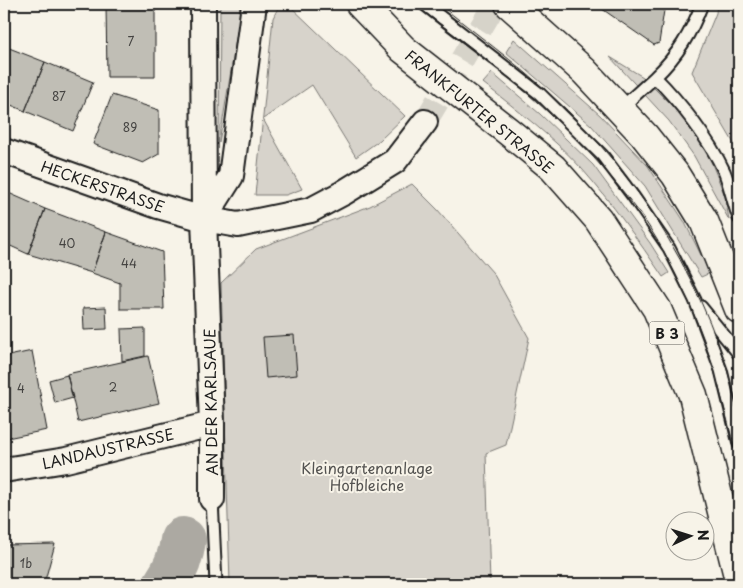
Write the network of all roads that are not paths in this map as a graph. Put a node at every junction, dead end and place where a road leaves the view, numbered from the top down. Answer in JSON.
{"nodes":[{"id":1,"x":203,"y":4,"type":"edge"},
{"id":2,"x":254,"y":4,"type":"edge"},
{"id":3,"x":360,"y":4,"type":"edge"},
{"id":4,"x":424,"y":4,"type":"edge"},
{"id":5,"x":509,"y":4,"type":"edge"},
{"id":6,"x":702,"y":4,"type":"edge"},
{"id":7,"x":655,"y":77,"type":"junction"},
{"id":8,"x":620,"y":109,"type":"junction"},
{"id":9,"x":425,"y":122,"type":"tunnel mouth"},
{"id":10,"x":4,"y":151,"type":"edge"},
{"id":11,"x":739,"y":218,"type":"edge"},
{"id":12,"x":204,"y":219,"type":"junction"},
{"id":13,"x":695,"y":300,"type":"junction"},
{"id":14,"x":739,"y":309,"type":"edge"},
{"id":15,"x":739,"y":354,"type":"edge"},
{"id":16,"x":212,"y":424,"type":"junction"},
{"id":17,"x":739,"y":444,"type":"edge"},
{"id":18,"x":4,"y":470,"type":"edge"},
{"id":19,"x":212,"y":499,"type":"joint"},
{"id":20,"x":739,"y":580,"type":"edge"},
{"id":21,"x":216,"y":584,"type":"edge"}],
"edges":[{"from":1,"to":12,"type":"street","name":"AN DER KARLSAUE"},
{"from":2,"to":12,"type":"street"},
{"from":3,"to":20,"type":"main road","name":"FRANKFURTER STRASSE","number":"B 3"},
{"from":4,"to":13,"type":"lane"},
{"from":5,"to":8,"type":"main road"},
{"from":6,"to":7,"type":"lane"},
{"from":7,"to":8,"type":"lane"},
{"from":7,"to":11,"type":"lane"},
{"from":8,"to":14,"type":"main road"},
{"from":9,"to":12,"type":"street","name":"HECKERSTRASSE"},
{"from":10,"to":12,"type":"street","name":"HECKERSTRASSE"},
{"from":12,"to":16,"type":"street","name":"AN DER KARLSAUE"},
{"from":13,"to":15,"type":"lane"},
{"from":13,"to":17,"type":"lane"},
{"from":16,"to":18,"type":"street","name":"LANDAUSTRASSE"},
{"from":16,"to":19,"type":"street","name":"AN DER KARLSAUE"},
{"from":19,"to":21,"type":"lane","name":"AN DER KARLSAUE"}]}
